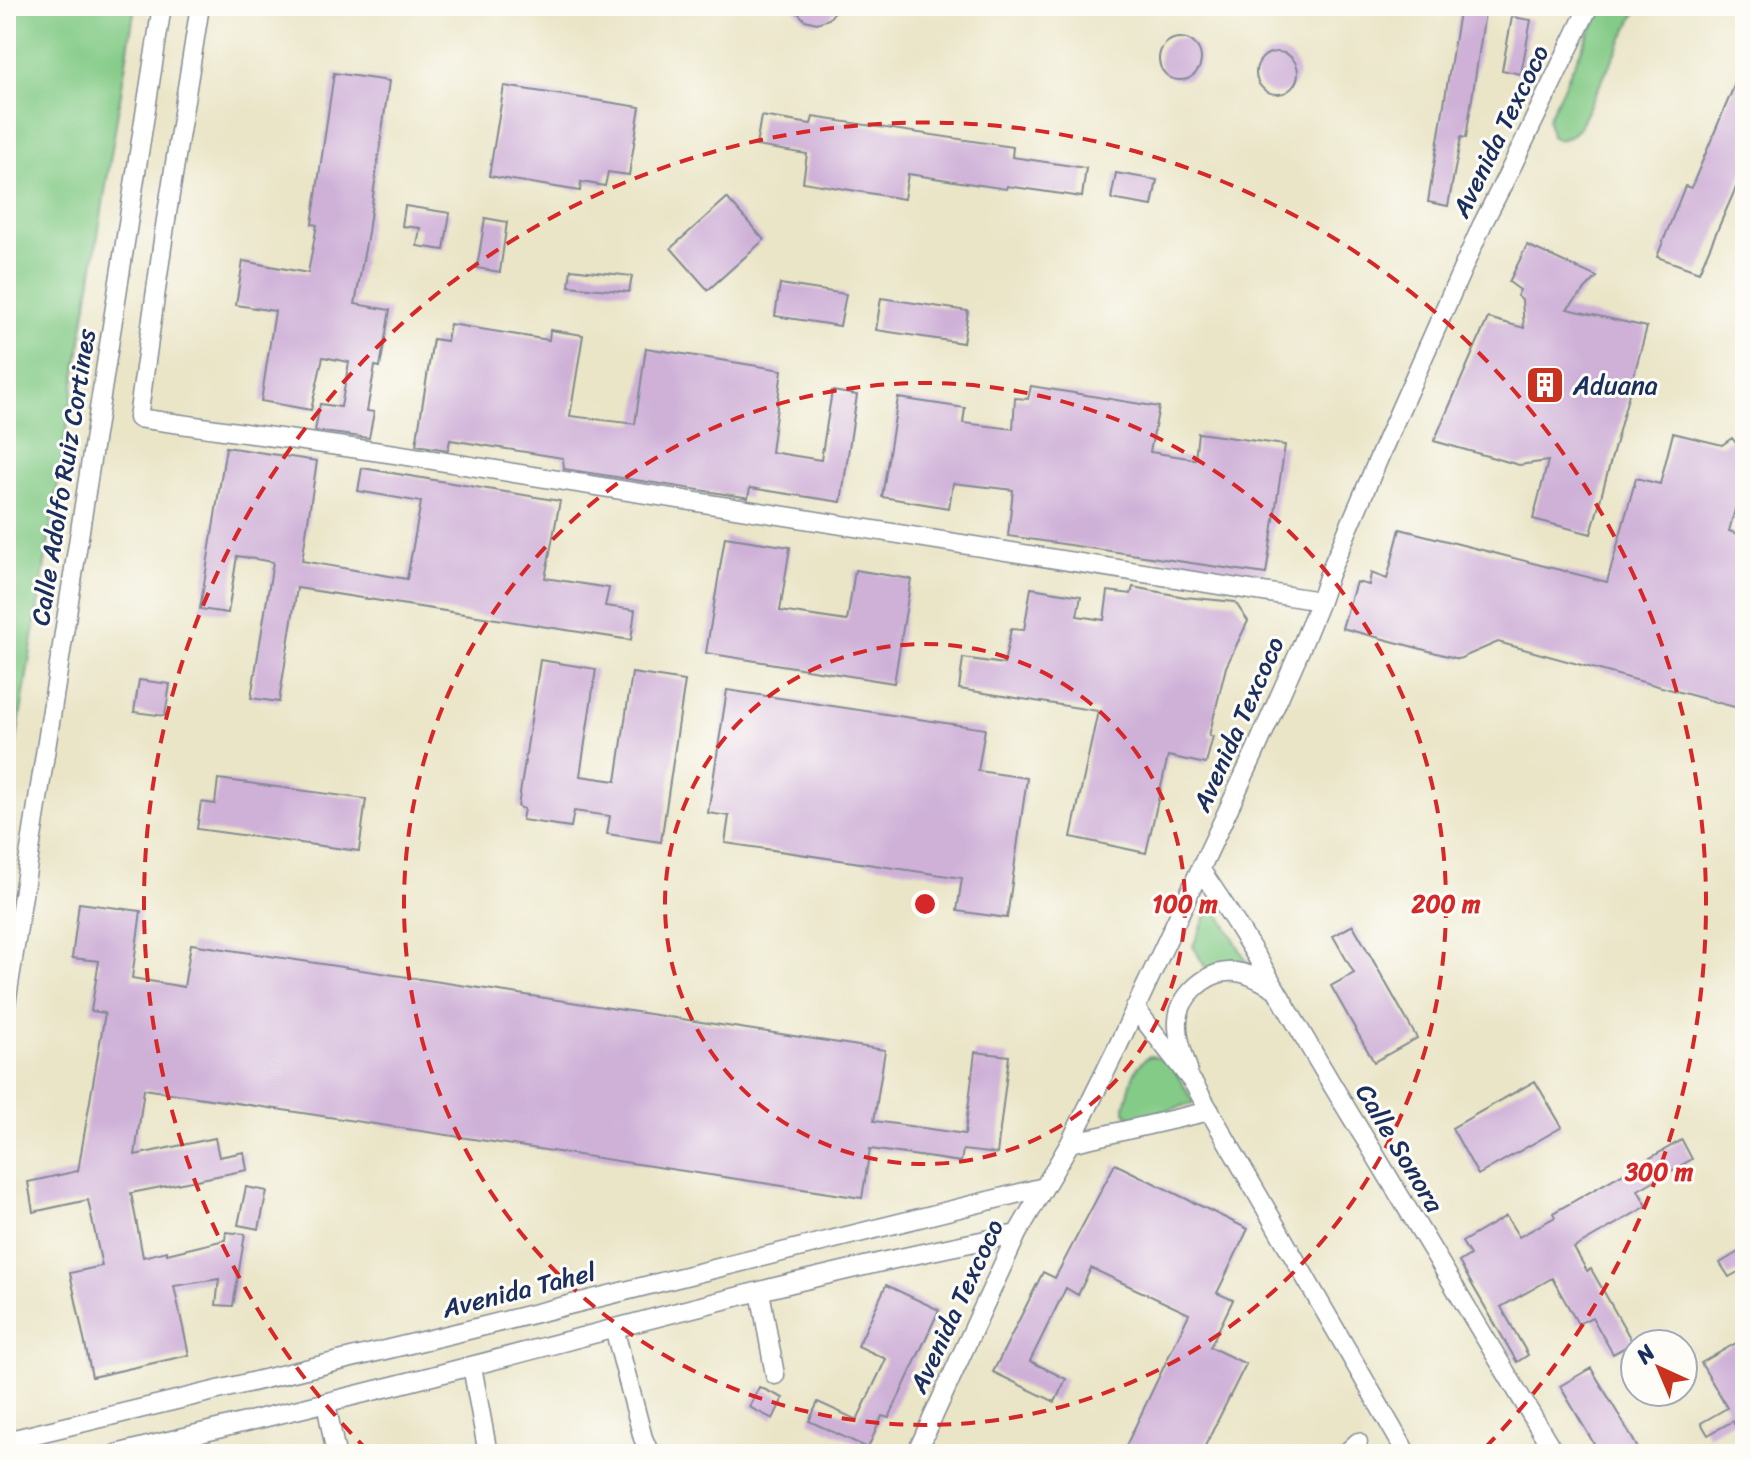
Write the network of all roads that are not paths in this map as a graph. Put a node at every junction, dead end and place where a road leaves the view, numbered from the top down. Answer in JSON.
{"nodes":[{"id":1,"x":162,"y":6,"type":"edge"},
{"id":2,"x":200,"y":6,"type":"edge"},
{"id":3,"x":1589,"y":6,"type":"edge"},
{"id":4,"x":1320,"y":601,"type":"junction"},
{"id":5,"x":1200,"y":869,"type":"junction"},
{"id":6,"x":1276,"y":989,"type":"junction"},
{"id":7,"x":6,"y":1004,"type":"edge"},
{"id":8,"x":1135,"y":1008,"type":"junction"},
{"id":9,"x":1194,"y":1084,"type":"junction"},
{"id":10,"x":1210,"y":1111,"type":"junction"},
{"id":11,"x":1070,"y":1143,"type":"junction"},
{"id":12,"x":1044,"y":1187,"type":"junction"},
{"id":13,"x":1017,"y":1234,"type":"junction"},
{"id":14,"x":760,"y":1291,"type":"junction"},
{"id":15,"x":614,"y":1328,"type":"junction"},
{"id":16,"x":472,"y":1366,"type":"junction"},
{"id":17,"x":775,"y":1375,"type":"dead end"},
{"id":18,"x":326,"y":1403,"type":"junction"},
{"id":19,"x":6,"y":1441,"type":"edge"},
{"id":20,"x":181,"y":1446,"type":"edge"},
{"id":21,"x":116,"y":1454,"type":"edge"},
{"id":22,"x":336,"y":1454,"type":"edge"},
{"id":23,"x":488,"y":1454,"type":"edge"},
{"id":24,"x":650,"y":1454,"type":"edge"},
{"id":25,"x":916,"y":1454,"type":"edge"},
{"id":26,"x":1407,"y":1454,"type":"edge"},
{"id":27,"x":1555,"y":1454,"type":"edge"}],
"edges":[{"from":1,"to":7,"type":"street","name":"Calle Adolfo Ruiz Cortines"},
{"from":2,"to":4,"type":"street"},
{"from":3,"to":4,"type":"street","name":"Avenida Texcoco"},
{"from":4,"to":5,"type":"street","name":"Avenida Texcoco"},
{"from":5,"to":6,"type":"street","name":"Calle Sonora"},
{"from":5,"to":8,"type":"street","name":"Avenida Texcoco"},
{"from":6,"to":9,"type":"street"},
{"from":6,"to":27,"type":"street","name":"Calle Sonora"},
{"from":8,"to":9,"type":"street"},
{"from":8,"to":11,"type":"street","name":"Avenida Texcoco"},
{"from":9,"to":10,"type":"street"},
{"from":10,"to":11,"type":"street"},
{"from":10,"to":26,"type":"street"},
{"from":11,"to":12,"type":"street","name":"Avenida Texcoco"},
{"from":12,"to":13,"type":"street","name":"Avenida Texcoco"},
{"from":12,"to":19,"type":"street","name":"Avenida Tahel"},
{"from":13,"to":14,"type":"street"},
{"from":13,"to":25,"type":"street","name":"Avenida Texcoco"},
{"from":14,"to":15,"type":"street"},
{"from":14,"to":17,"type":"street"},
{"from":15,"to":16,"type":"street"},
{"from":15,"to":24,"type":"street"},
{"from":16,"to":18,"type":"street"},
{"from":16,"to":23,"type":"street"},
{"from":18,"to":20,"type":"street"},
{"from":18,"to":22,"type":"street"},
{"from":20,"to":21,"type":"street"}]}
